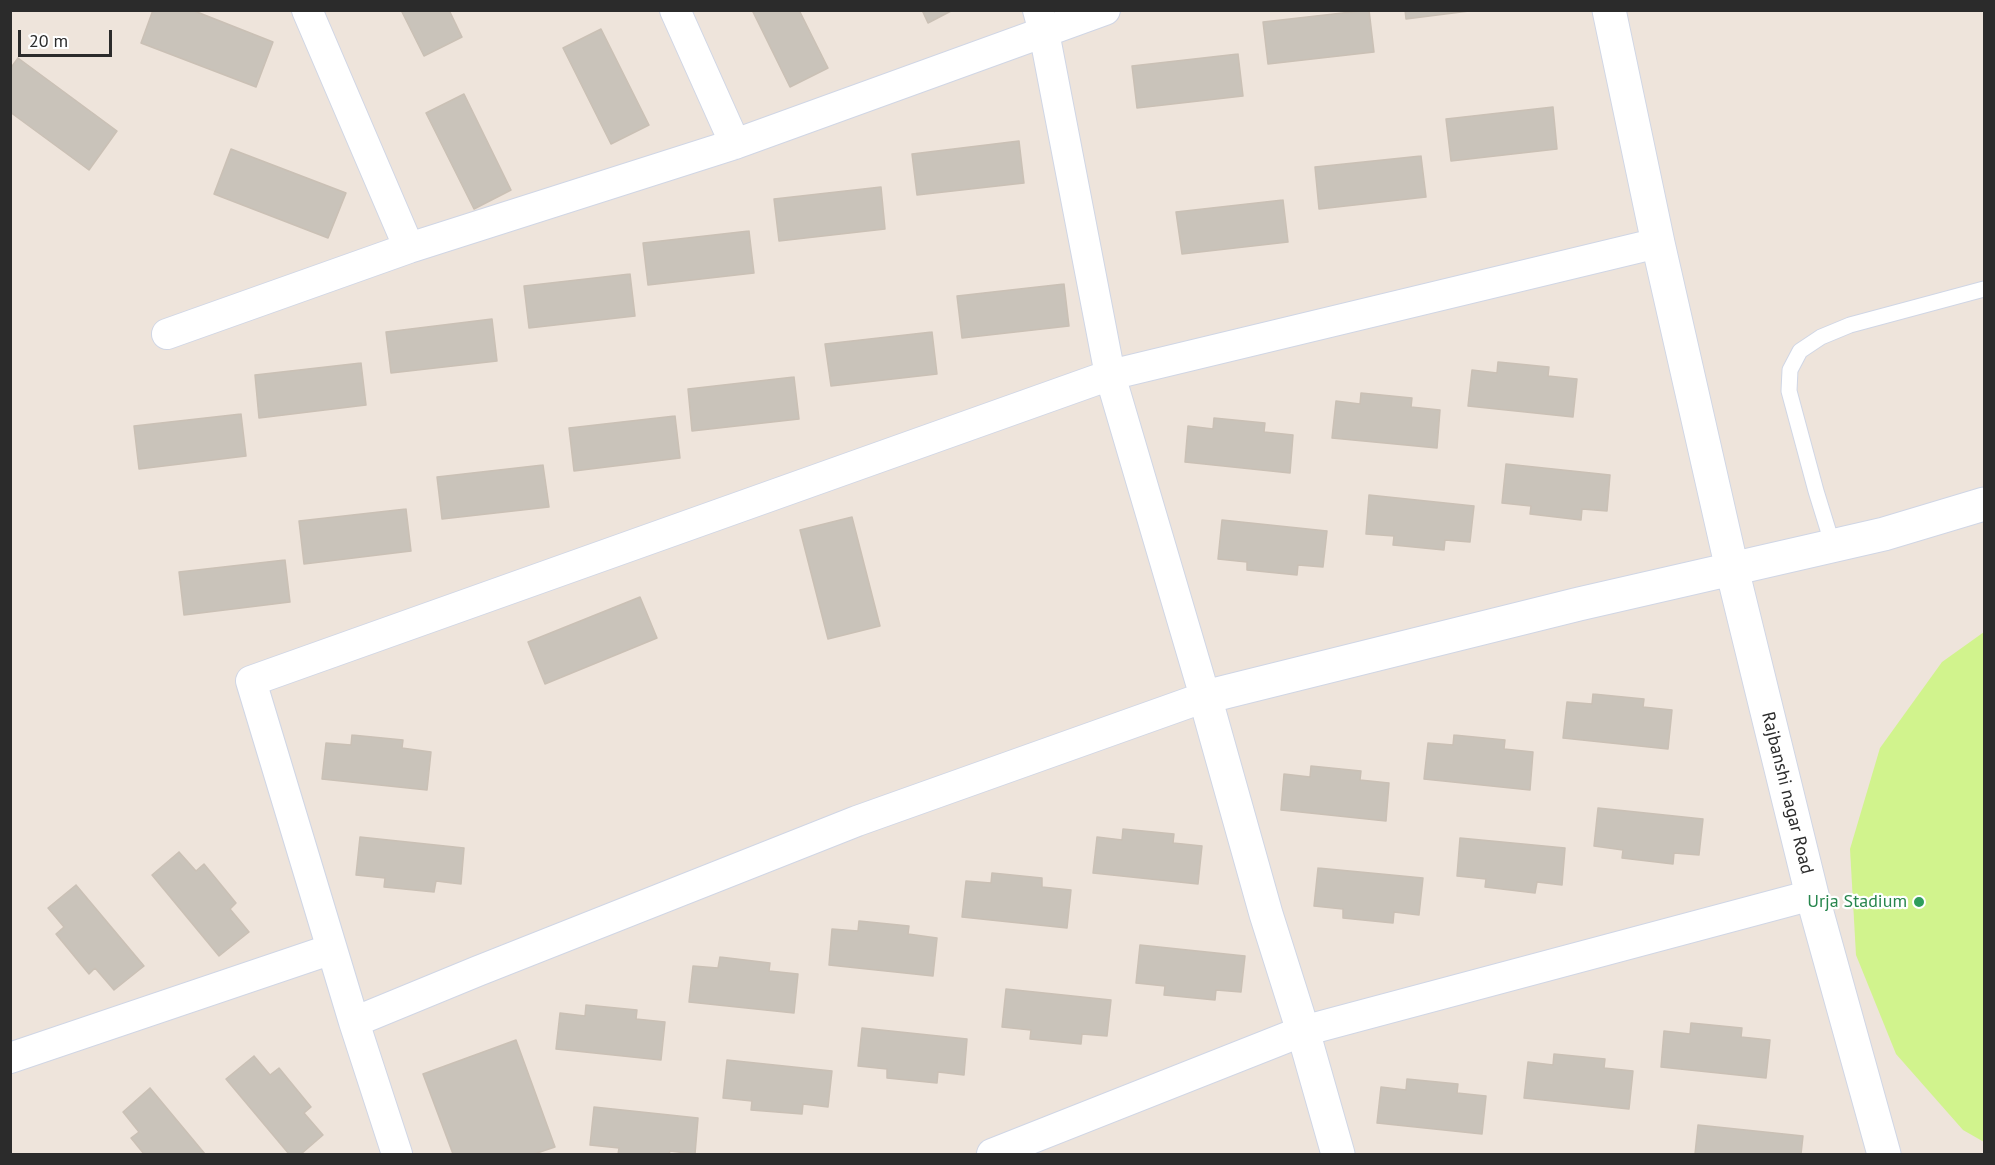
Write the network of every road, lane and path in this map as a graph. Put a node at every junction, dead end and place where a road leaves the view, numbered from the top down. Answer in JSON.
{"nodes":[{"id":1,"x":307,"y":10,"type":"edge"},
{"id":2,"x":675,"y":10,"type":"edge"},
{"id":3,"x":1105,"y":10,"type":"edge"},
{"id":4,"x":1609,"y":10,"type":"edge"},
{"id":5,"x":1041,"y":21,"type":"edge"},
{"id":6,"x":735,"y":144,"type":"junction"},
{"id":7,"x":1658,"y":243,"type":"junction"},
{"id":8,"x":409,"y":248,"type":"junction"},
{"id":9,"x":1984,"y":289,"type":"edge"},
{"id":10,"x":167,"y":334,"type":"dead end"},
{"id":11,"x":1110,"y":375,"type":"junction"},
{"id":12,"x":1984,"y":504,"type":"edge"},
{"id":13,"x":1833,"y":546,"type":"junction"},
{"id":14,"x":1732,"y":569,"type":"junction"},
{"id":15,"x":1204,"y":697,"type":"junction"},
{"id":16,"x":1812,"y":895,"type":"junction"},
{"id":17,"x":332,"y":949,"type":"junction"},
{"id":18,"x":354,"y":1022,"type":"junction"},
{"id":19,"x":1303,"y":1031,"type":"junction"},
{"id":20,"x":10,"y":1058,"type":"edge"},
{"id":21,"x":397,"y":1155,"type":"edge"},
{"id":22,"x":992,"y":1155,"type":"edge"},
{"id":23,"x":1338,"y":1155,"type":"edge"},
{"id":24,"x":1884,"y":1155,"type":"edge"}],
"edges":[{"from":1,"to":8,"type":"street"},
{"from":2,"to":6,"type":"street"},
{"from":3,"to":5,"type":"street"},
{"from":4,"to":7,"type":"street","name":"Rajbanshi nagar Road"},
{"from":5,"to":6,"type":"street"},
{"from":5,"to":11,"type":"street"},
{"from":6,"to":8,"type":"street"},
{"from":7,"to":11,"type":"street"},
{"from":7,"to":14,"type":"street","name":"Rajbanshi nagar Road"},
{"from":8,"to":10,"type":"street"},
{"from":9,"to":13,"type":"lane"},
{"from":11,"to":15,"type":"street"},
{"from":11,"to":17,"type":"street"},
{"from":12,"to":13,"type":"street"},
{"from":13,"to":14,"type":"street"},
{"from":14,"to":15,"type":"street"},
{"from":14,"to":16,"type":"street","name":"Rajbanshi nagar Road"},
{"from":15,"to":18,"type":"street"},
{"from":15,"to":19,"type":"street"},
{"from":16,"to":19,"type":"street"},
{"from":16,"to":24,"type":"street","name":"Rajbanshi nagar Road"},
{"from":17,"to":18,"type":"street"},
{"from":17,"to":20,"type":"street"},
{"from":18,"to":21,"type":"street"},
{"from":19,"to":22,"type":"street"},
{"from":19,"to":23,"type":"street"}]}
